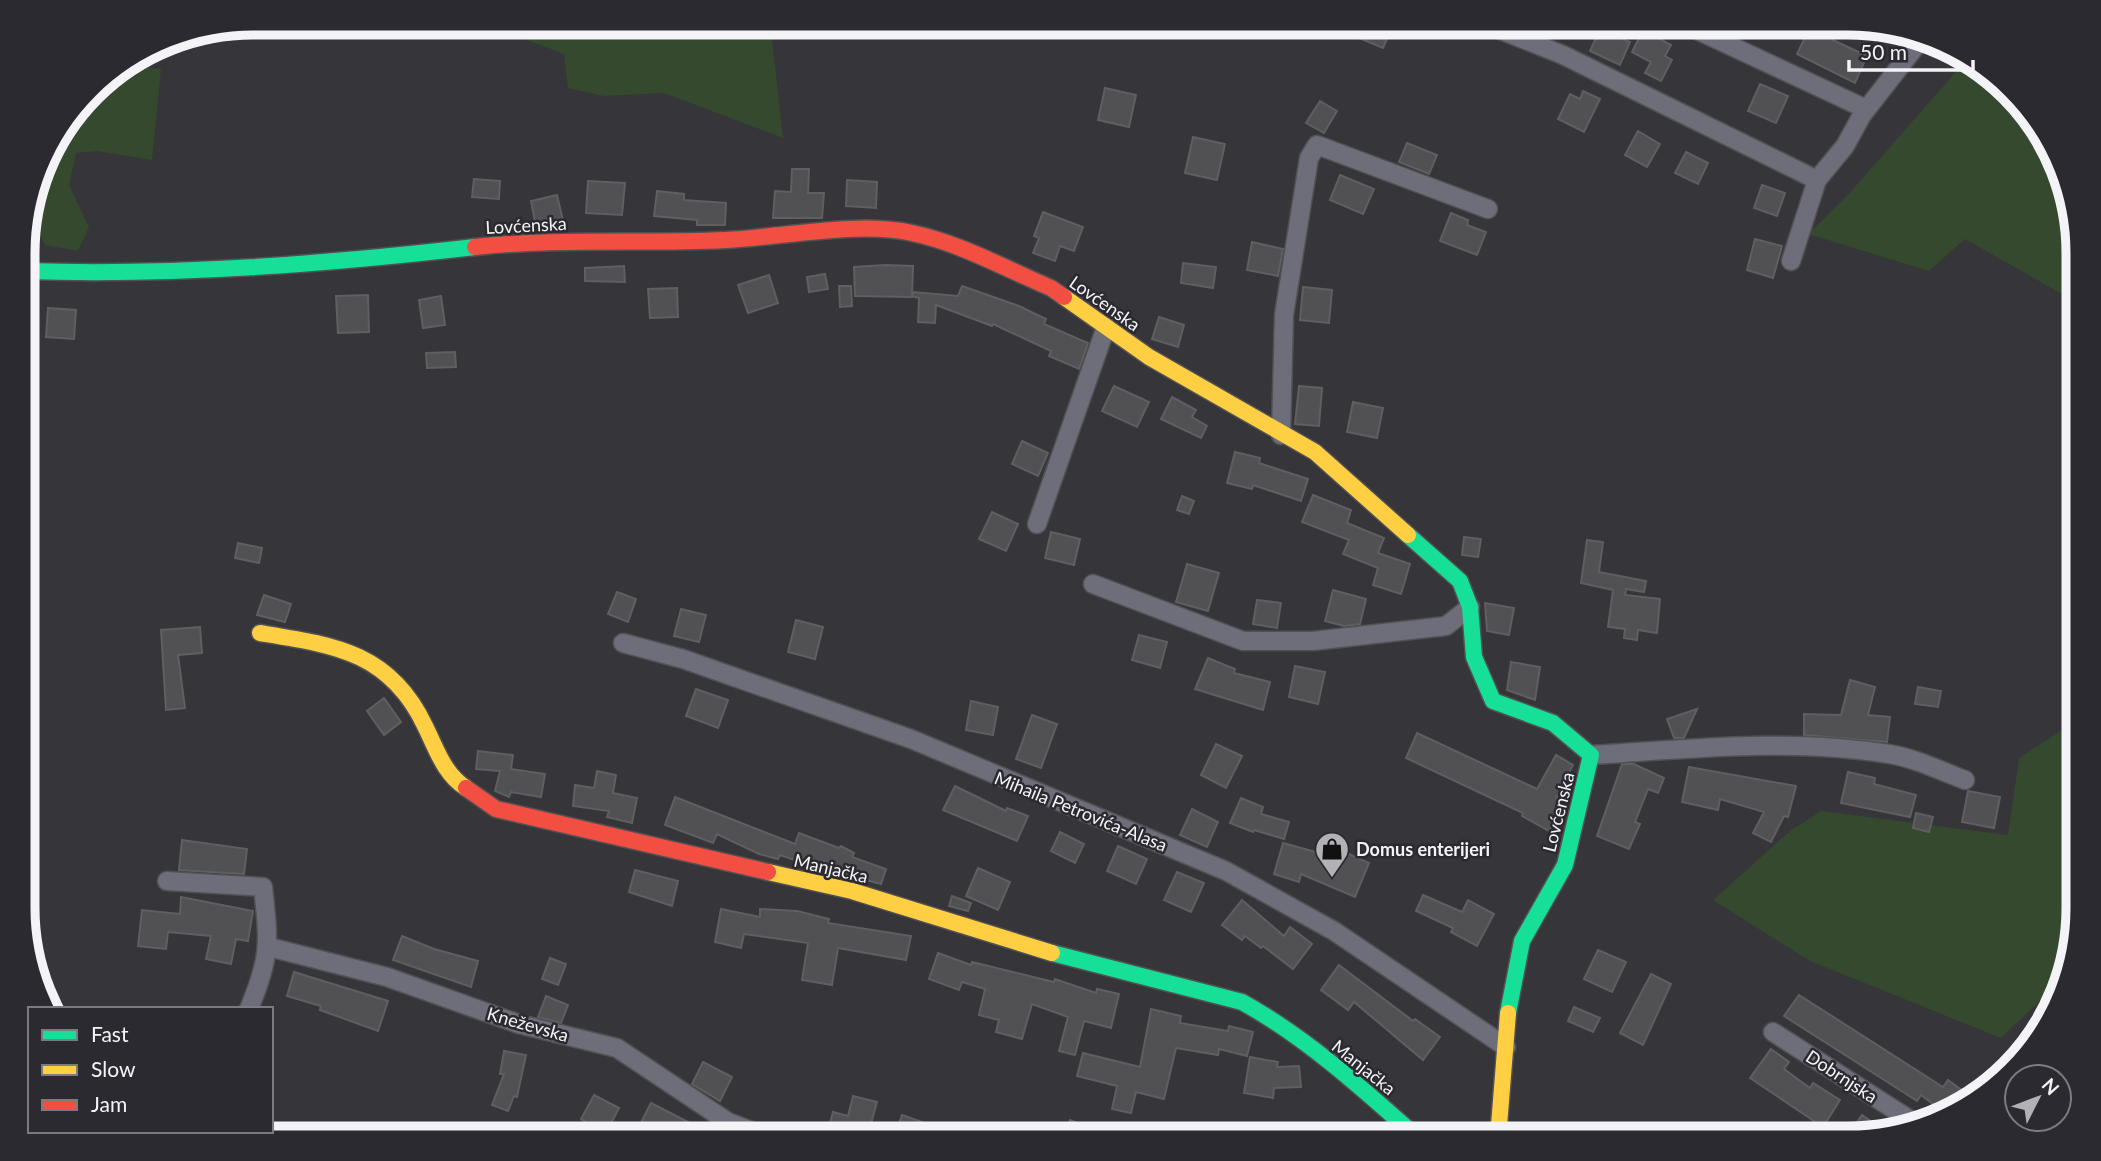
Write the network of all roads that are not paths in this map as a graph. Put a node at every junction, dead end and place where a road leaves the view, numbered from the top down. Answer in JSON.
{"nodes":[{"id":1,"x":1513,"y":35,"type":"edge"},
{"id":2,"x":1708,"y":35,"type":"edge"},
{"id":3,"x":1916,"y":46,"type":"edge"},
{"id":4,"x":1866,"y":109,"type":"junction"},
{"id":5,"x":1817,"y":180,"type":"junction"},
{"id":6,"x":1488,"y":209,"type":"dead end"},
{"id":7,"x":1791,"y":261,"type":"dead end"},
{"id":8,"x":35,"y":271,"type":"edge"},
{"id":9,"x":1106,"y":327,"type":"junction"},
{"id":10,"x":1281,"y":435,"type":"junction"},
{"id":11,"x":1037,"y":524,"type":"dead end"},
{"id":12,"x":1093,"y":584,"type":"dead end"},
{"id":13,"x":1471,"y":607,"type":"junction"},
{"id":14,"x":260,"y":633,"type":"dead end"},
{"id":15,"x":623,"y":643,"type":"dead end"},
{"id":16,"x":1591,"y":755,"type":"junction"},
{"id":17,"x":1965,"y":779,"type":"dead end"},
{"id":18,"x":167,"y":881,"type":"dead end"},
{"id":19,"x":269,"y":947,"type":"junction"},
{"id":20,"x":251,"y":1007,"type":"edge"},
{"id":21,"x":1773,"y":1032,"type":"dead end"},
{"id":22,"x":1506,"y":1047,"type":"junction"},
{"id":23,"x":1906,"y":1117,"type":"edge"},
{"id":24,"x":738,"y":1126,"type":"edge"},
{"id":25,"x":1404,"y":1126,"type":"edge"},
{"id":26,"x":1499,"y":1126,"type":"edge"}],
"edges":[{"from":1,"to":5,"type":"street"},
{"from":2,"to":4,"type":"street"},
{"from":3,"to":4,"type":"street"},
{"from":4,"to":5,"type":"street"},
{"from":5,"to":7,"type":"street"},
{"from":6,"to":10,"type":"street"},
{"from":8,"to":9,"type":"street","name":"Lovćenska"},
{"from":9,"to":10,"type":"street","name":"Lovćenska"},
{"from":9,"to":11,"type":"street"},
{"from":10,"to":13,"type":"street","name":"Lovćenska"},
{"from":12,"to":13,"type":"street"},
{"from":13,"to":16,"type":"street","name":"Lovćenska"},
{"from":14,"to":25,"type":"street","name":"Manjačka"},
{"from":15,"to":22,"type":"street","name":"Mihaila Petrovića-Alasa"},
{"from":16,"to":17,"type":"street"},
{"from":16,"to":22,"type":"street","name":"Lovćenska"},
{"from":18,"to":19,"type":"street"},
{"from":19,"to":20,"type":"street"},
{"from":19,"to":24,"type":"street","name":"Kneževska"},
{"from":21,"to":23,"type":"street","name":"Dobrnjska"},
{"from":22,"to":26,"type":"street","name":"Lovćenska"}]}
